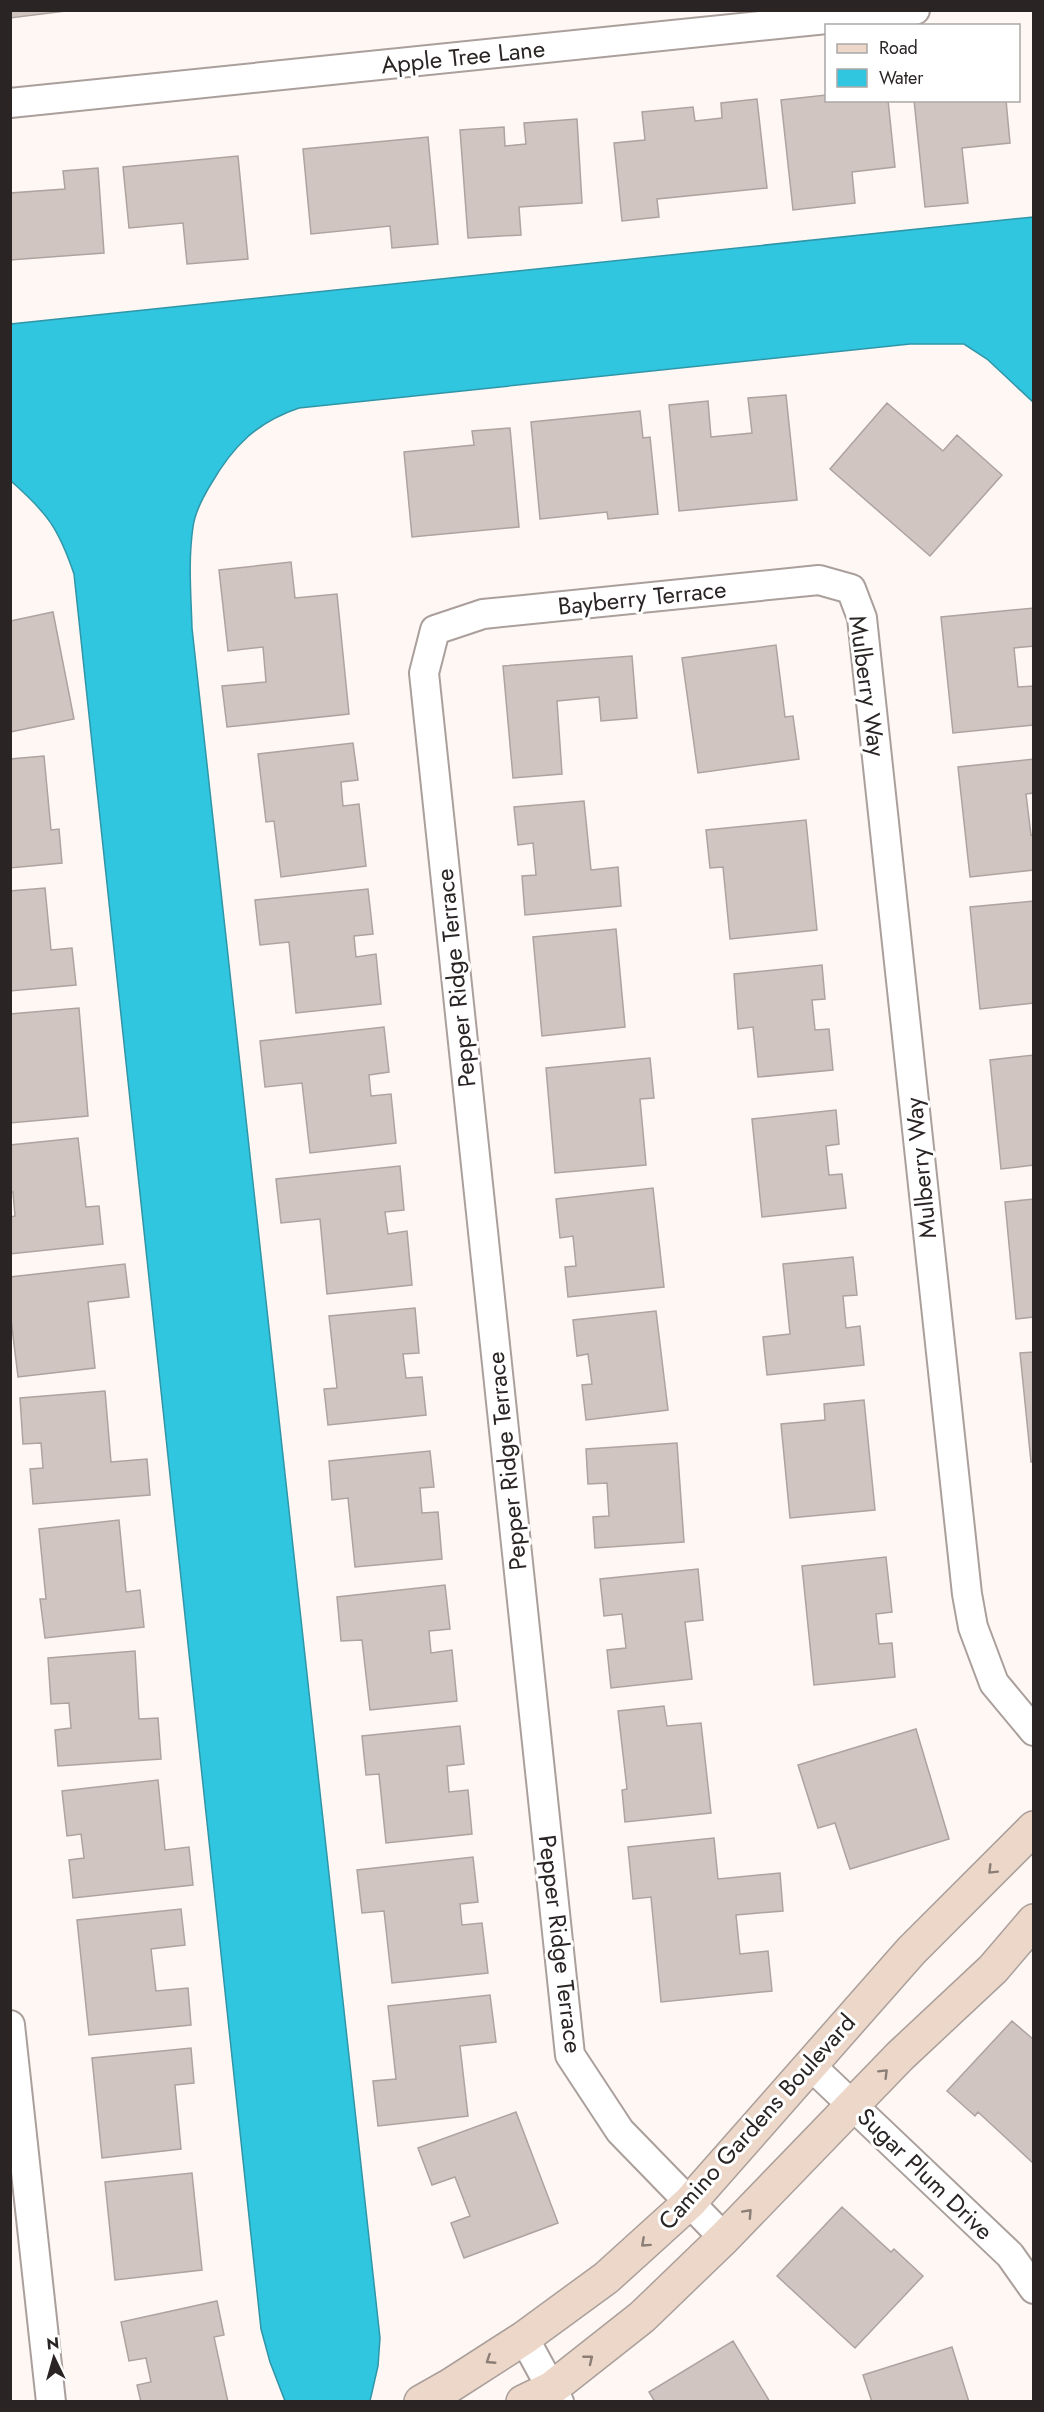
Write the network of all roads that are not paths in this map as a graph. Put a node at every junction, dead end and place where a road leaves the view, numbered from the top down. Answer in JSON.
{"nodes":[{"id":1,"x":915,"y":10,"type":"edge"},
{"id":2,"x":10,"y":103,"type":"edge"},
{"id":3,"x":850,"y":589,"type":"joint"},
{"id":4,"x":435,"y":630,"type":"joint"},
{"id":5,"x":1034,"y":1731,"type":"edge"},
{"id":6,"x":1034,"y":1828,"type":"edge"},
{"id":7,"x":1034,"y":1921,"type":"edge"},
{"id":8,"x":10,"y":2025,"type":"edge"},
{"id":9,"x":810,"y":2065,"type":"junction"},
{"id":10,"x":852,"y":2105,"type":"junction"},
{"id":11,"x":690,"y":2202,"type":"junction"},
{"id":12,"x":724,"y":2238,"type":"junction"},
{"id":13,"x":1034,"y":2289,"type":"edge"},
{"id":14,"x":524,"y":2338,"type":"junction"},
{"id":15,"x":545,"y":2397,"type":"edge"},
{"id":16,"x":51,"y":2402,"type":"edge"},
{"id":17,"x":421,"y":2402,"type":"edge"}],
"edges":[{"from":1,"to":2,"type":"street","name":"Apple Tree Lane"},
{"from":3,"to":4,"type":"street","name":"Bayberry Terrace"},
{"from":3,"to":5,"type":"street","name":"Mulberry Way"},
{"from":4,"to":11,"type":"street","name":"Pepper Ridge Terrace"},
{"from":6,"to":9,"type":"street","name":"Camino Gardens Boulevard","one_way":true},
{"from":10,"to":7,"type":"street","one_way":true},
{"from":8,"to":16,"type":"street"},
{"from":9,"to":10,"type":"street","name":"Sugar Plum Drive"},
{"from":9,"to":11,"type":"street","name":"Camino Gardens Boulevard"},
{"from":12,"to":10,"type":"street","one_way":true},
{"from":10,"to":13,"type":"street","name":"Sugar Plum Drive"},
{"from":11,"to":12,"type":"street","name":"Pepper Ridge Terrace"},
{"from":11,"to":14,"type":"street","name":"Camino Gardens Boulevard","one_way":true},
{"from":15,"to":12,"type":"street","one_way":true},
{"from":14,"to":15,"type":"street"},
{"from":14,"to":17,"type":"street","name":"Camino Gardens Boulevard","one_way":true}]}
